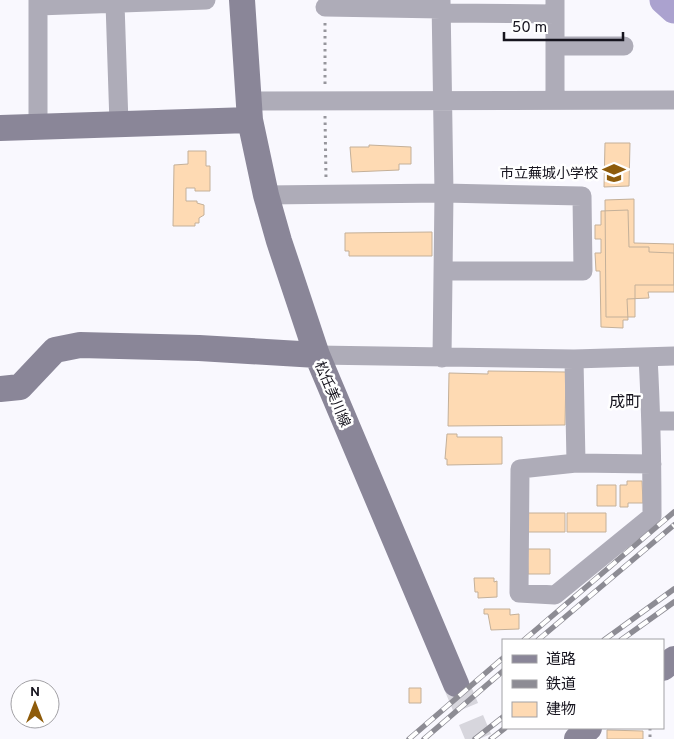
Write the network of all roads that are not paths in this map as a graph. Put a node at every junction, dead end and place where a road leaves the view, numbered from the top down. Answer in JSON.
{"nodes":[{"id":1,"x":206,"y":0,"type":"edge"},
{"id":2,"x":242,"y":0,"type":"edge"},
{"id":3,"x":38,"y":3,"type":"edge"},
{"id":4,"x":115,"y":3,"type":"junction"},
{"id":5,"x":325,"y":7,"type":"road end"},
{"id":6,"x":441,"y":7,"type":"edge"},
{"id":7,"x":555,"y":7,"type":"edge"},
{"id":8,"x":555,"y":46,"type":"junction"},
{"id":9,"x":624,"y":46,"type":"dead end"},
{"id":10,"x":555,"y":100,"type":"junction"},
{"id":11,"x":674,"y":100,"type":"edge"},
{"id":12,"x":443,"y":102,"type":"junction"},
{"id":13,"x":249,"y":111,"type":"junction"},
{"id":14,"x":119,"y":124,"type":"junction"},
{"id":15,"x":38,"y":127,"type":"junction"},
{"id":16,"x":0,"y":128,"type":"edge"},
{"id":17,"x":444,"y":194,"type":"junction"},
{"id":18,"x":266,"y":195,"type":"junction"},
{"id":19,"x":443,"y":271,"type":"junction"},
{"id":20,"x":317,"y":355,"type":"junction"},
{"id":21,"x":648,"y":356,"type":"junction"},
{"id":22,"x":674,"y":356,"type":"edge"},
{"id":23,"x":442,"y":358,"type":"junction"},
{"id":24,"x":574,"y":359,"type":"junction"},
{"id":25,"x":0,"y":389,"type":"edge"},
{"id":26,"x":652,"y":420,"type":"junction"},
{"id":27,"x":674,"y":420,"type":"edge"},
{"id":28,"x":576,"y":464,"type":"junction"},
{"id":29,"x":652,"y":464,"type":"junction"},
{"id":30,"x":674,"y":659,"type":"edge"},
{"id":31,"x":664,"y":667,"type":"edge"},
{"id":32,"x":456,"y":684,"type":"tunnel mouth"},
{"id":33,"x":588,"y":729,"type":"edge"},
{"id":34,"x":577,"y":739,"type":"edge"}],
"edges":[{"from":1,"to":4,"type":"street"},
{"from":2,"to":13,"type":"main road"},
{"from":3,"to":4,"type":"street"},
{"from":3,"to":15,"type":"street"},
{"from":4,"to":14,"type":"street"},
{"from":5,"to":6,"type":"street"},
{"from":6,"to":7,"type":"street"},
{"from":6,"to":12,"type":"street"},
{"from":7,"to":8,"type":"street"},
{"from":8,"to":9,"type":"street"},
{"from":8,"to":10,"type":"street"},
{"from":10,"to":11,"type":"street"},
{"from":10,"to":12,"type":"street"},
{"from":12,"to":13,"type":"street"},
{"from":12,"to":17,"type":"street"},
{"from":13,"to":14,"type":"main road"},
{"from":13,"to":18,"type":"main road"},
{"from":14,"to":15,"type":"main road"},
{"from":15,"to":16,"type":"main road"},
{"from":17,"to":18,"type":"street"},
{"from":17,"to":19,"type":"street"},
{"from":17,"to":19,"type":"street"},
{"from":18,"to":20,"type":"main road"},
{"from":19,"to":23,"type":"street"},
{"from":20,"to":23,"type":"street"},
{"from":20,"to":25,"type":"main road","name":"松任美川線"},
{"from":20,"to":32,"type":"main road","name":"松任美川線"},
{"from":21,"to":22,"type":"street"},
{"from":21,"to":24,"type":"street"},
{"from":21,"to":26,"type":"street"},
{"from":23,"to":24,"type":"street"},
{"from":24,"to":28,"type":"street"},
{"from":26,"to":27,"type":"street"},
{"from":26,"to":29,"type":"street"},
{"from":28,"to":29,"type":"street"},
{"from":28,"to":29,"type":"street"},
{"from":30,"to":31,"type":"main road"},
{"from":33,"to":34,"type":"main road"}]}
